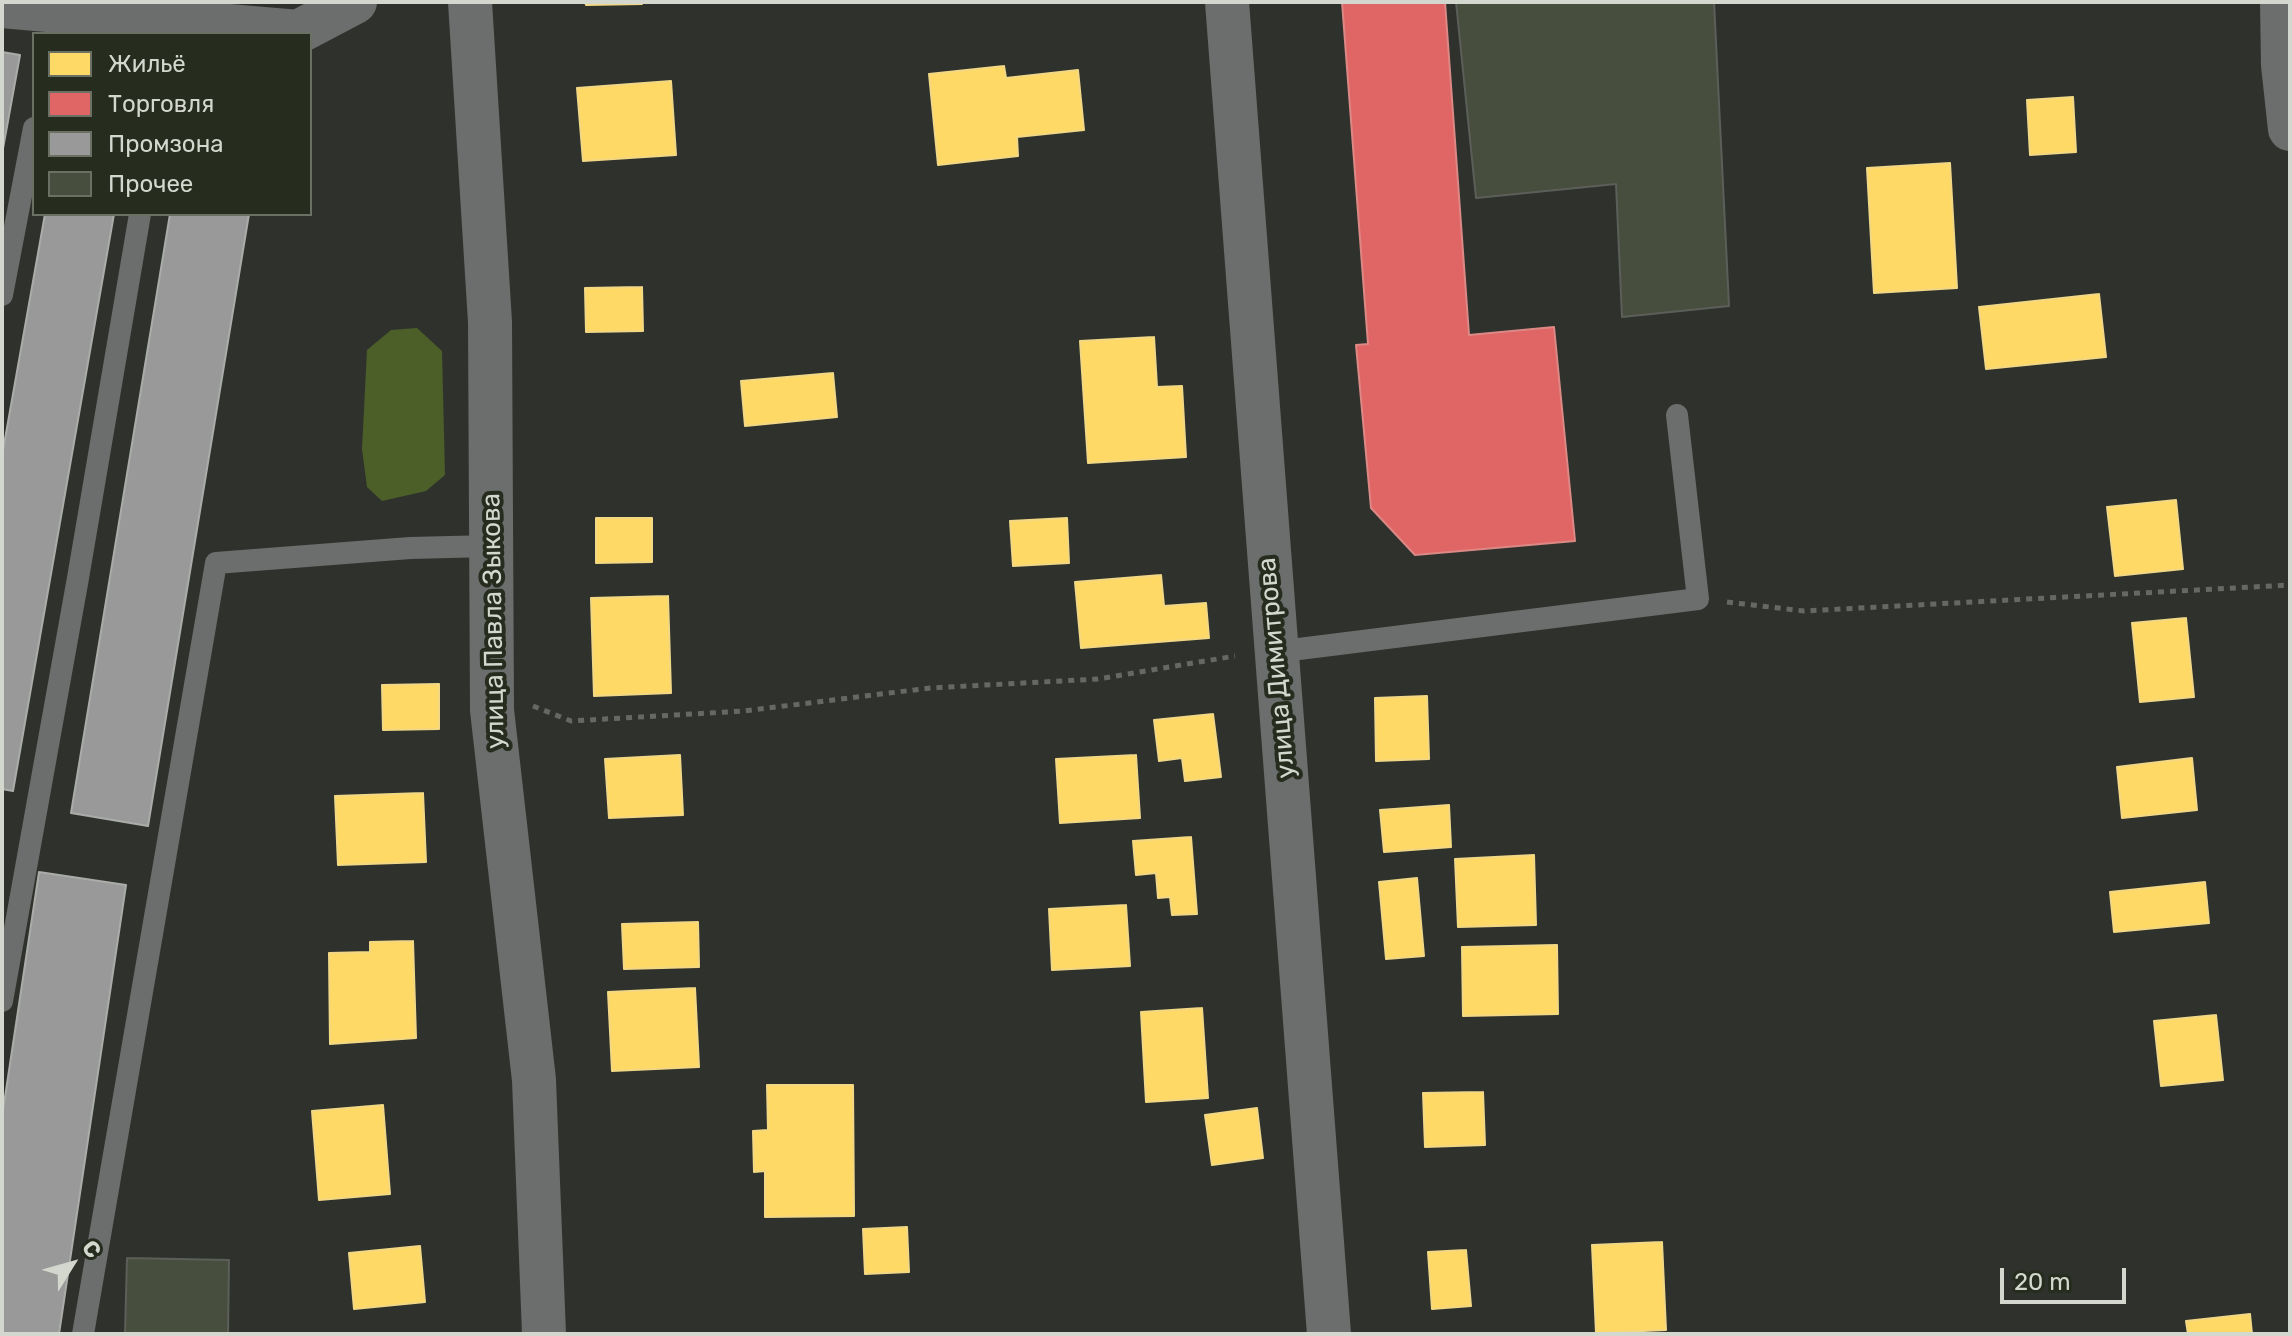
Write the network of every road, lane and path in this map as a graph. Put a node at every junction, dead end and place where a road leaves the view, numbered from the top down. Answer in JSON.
{"nodes":[{"id":1,"x":355,"y":2,"type":"edge"},
{"id":2,"x":470,"y":2,"type":"edge"},
{"id":3,"x":1227,"y":2,"type":"edge"},
{"id":4,"x":2282,"y":2,"type":"edge"},
{"id":5,"x":2,"y":6,"type":"edge"},
{"id":6,"x":171,"y":28,"type":"edge"},
{"id":7,"x":2290,"y":129,"type":"edge"},
{"id":8,"x":32,"y":138,"type":"edge"},
{"id":9,"x":140,"y":216,"type":"edge"},
{"id":10,"x":2,"y":295,"type":"edge"},
{"id":11,"x":1677,"y":415,"type":"dead end"},
{"id":12,"x":491,"y":546,"type":"junction"},
{"id":13,"x":2290,"y":585,"type":"edge"},
{"id":14,"x":1698,"y":599,"type":"junction"},
{"id":15,"x":1261,"y":653,"type":"junction"},
{"id":16,"x":492,"y":710,"type":"junction"},
{"id":17,"x":2,"y":1001,"type":"edge"},
{"id":18,"x":83,"y":1334,"type":"edge"},
{"id":19,"x":544,"y":1334,"type":"edge"},
{"id":20,"x":1329,"y":1334,"type":"edge"}],
"edges":[{"from":1,"to":6,"type":"street"},
{"from":2,"to":12,"type":"street","name":"улица Павла Зыкова"},
{"from":3,"to":15,"type":"main road","name":"улица Димитрова"},
{"from":4,"to":7,"type":"street"},
{"from":5,"to":6,"type":"street"},
{"from":8,"to":10,"type":"lane"},
{"from":9,"to":17,"type":"lane"},
{"from":11,"to":14,"type":"lane"},
{"from":12,"to":16,"type":"street","name":"улица Павла Зыкова"},
{"from":12,"to":18,"type":"lane"},
{"from":13,"to":14,"type":"path"},
{"from":14,"to":15,"type":"lane"},
{"from":15,"to":16,"type":"path"},
{"from":15,"to":20,"type":"main road","name":"улица Димитрова"},
{"from":16,"to":19,"type":"street","name":"улица Павла Зыкова"}]}
